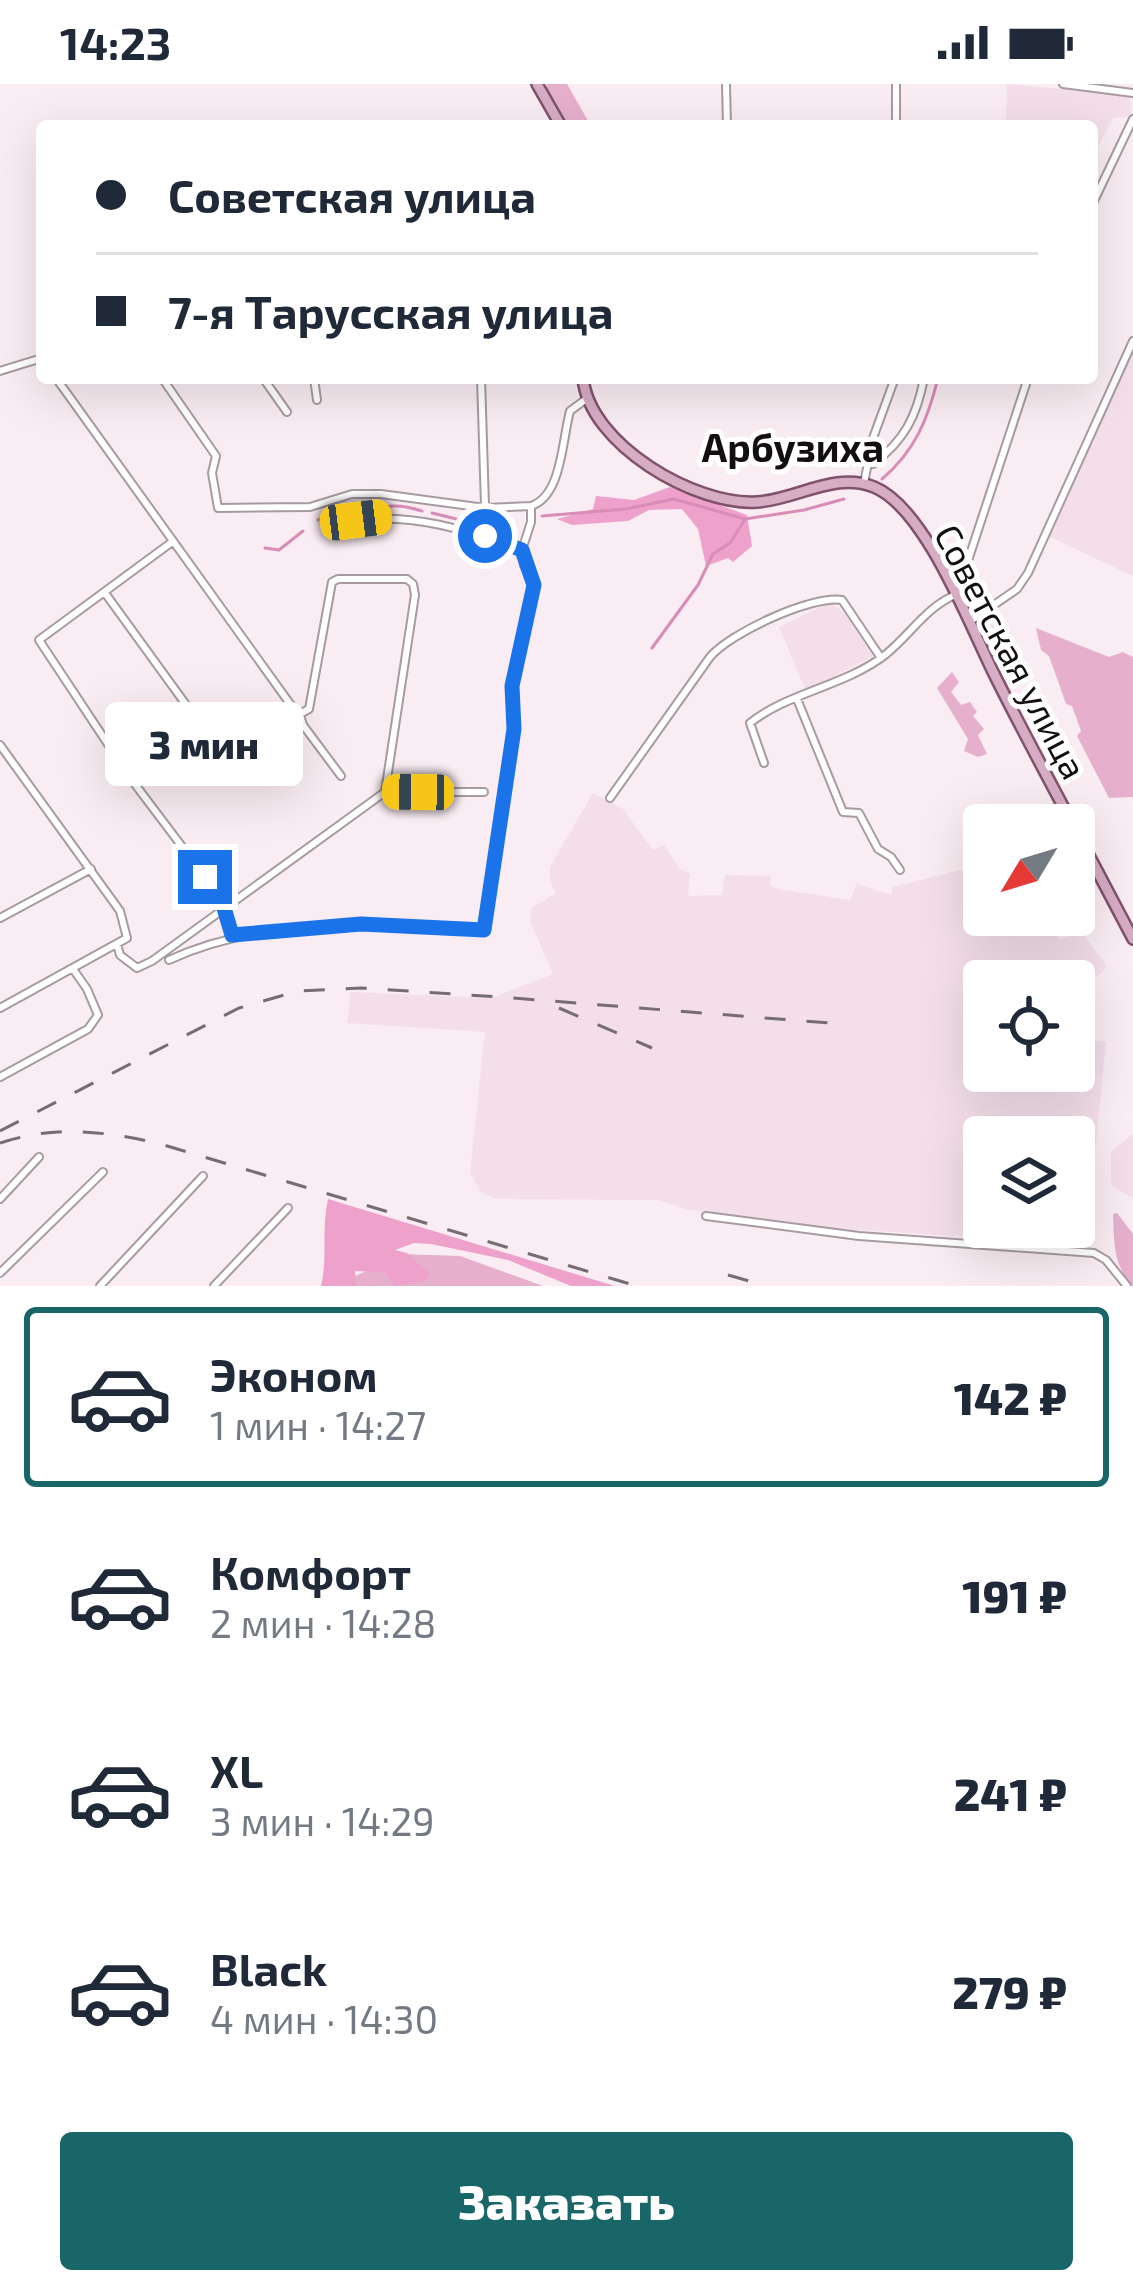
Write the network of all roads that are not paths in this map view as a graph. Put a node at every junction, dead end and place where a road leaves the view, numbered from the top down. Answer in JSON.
{"nodes":[{"id":1,"x":536,"y":84,"type":"edge"},
{"id":2,"x":726,"y":84,"type":"edge"},
{"id":3,"x":896,"y":84,"type":"edge"},
{"id":4,"x":1063,"y":84,"type":"edge"},
{"id":5,"x":1133,"y":93,"type":"edge"},
{"id":6,"x":1133,"y":119,"type":"edge"},
{"id":7,"x":554,"y":120,"type":"edge"},
{"id":8,"x":727,"y":120,"type":"edge"},
{"id":9,"x":896,"y":120,"type":"edge"},
{"id":10,"x":1098,"y":192,"type":"edge"},
{"id":11,"x":1133,"y":341,"type":"edge"},
{"id":12,"x":36,"y":360,"type":"edge"},
{"id":13,"x":0,"y":371,"type":"edge"},
{"id":14,"x":60,"y":384,"type":"edge"},
{"id":15,"x":166,"y":384,"type":"edge"},
{"id":16,"x":267,"y":384,"type":"edge"},
{"id":17,"x":315,"y":384,"type":"edge"},
{"id":18,"x":481,"y":384,"type":"edge"},
{"id":19,"x":584,"y":384,"type":"edge"},
{"id":20,"x":893,"y":384,"type":"edge"},
{"id":21,"x":922,"y":384,"type":"edge"},
{"id":22,"x":1026,"y":384,"type":"edge"},
{"id":23,"x":317,"y":400,"type":"dead end"},
{"id":24,"x":586,"y":400,"type":"junction"},
{"id":25,"x":287,"y":412,"type":"dead end"},
{"id":26,"x":871,"y":466,"type":"junction"},
{"id":27,"x":864,"y":484,"type":"junction"},
{"id":28,"x":430,"y":501,"type":"junction"},
{"id":29,"x":531,"y":506,"type":"junction"},
{"id":30,"x":485,"y":508,"type":"junction"},
{"id":31,"x":356,"y":520,"type":"dead end"},
{"id":32,"x":423,"y":520,"type":"junction"},
{"id":33,"x":172,"y":542,"type":"junction"},
{"id":34,"x":522,"y":550,"type":"junction"},
{"id":35,"x":105,"y":593,"type":"junction"},
{"id":36,"x":957,"y":594,"type":"junction"},
{"id":37,"x":969,"y":622,"type":"junction"},
{"id":38,"x":880,"y":658,"type":"junction"},
{"id":39,"x":797,"y":699,"type":"junction"},
{"id":40,"x":301,"y":715,"type":"junction"},
{"id":41,"x":0,"y":745,"type":"edge"},
{"id":42,"x":229,"y":764,"type":"dead end"},
{"id":43,"x":764,"y":764,"type":"dead end"},
{"id":44,"x":341,"y":776,"type":"dead end"},
{"id":45,"x":385,"y":792,"type":"junction"},
{"id":46,"x":484,"y":792,"type":"dead end"},
{"id":47,"x":610,"y":798,"type":"dead end"},
{"id":48,"x":1063,"y":804,"type":"edge"},
{"id":49,"x":1095,"y":866,"type":"edge"},
{"id":50,"x":92,"y":869,"type":"junction"},
{"id":51,"x":900,"y":870,"type":"dead end"},
{"id":52,"x":224,"y":908,"type":"junction"},
{"id":53,"x":0,"y":918,"type":"edge"},
{"id":54,"x":232,"y":935,"type":"junction"},
{"id":55,"x":1133,"y":939,"type":"edge"},
{"id":56,"x":117,"y":944,"type":"junction"},
{"id":57,"x":169,"y":960,"type":"dead end"},
{"id":58,"x":73,"y":969,"type":"junction"},
{"id":59,"x":0,"y":1008,"type":"edge"},
{"id":60,"x":0,"y":1077,"type":"edge"},
{"id":61,"x":40,"y":1157,"type":"dead end"},
{"id":62,"x":103,"y":1172,"type":"dead end"},
{"id":63,"x":203,"y":1176,"type":"dead end"},
{"id":64,"x":0,"y":1199,"type":"edge"},
{"id":65,"x":288,"y":1208,"type":"dead end"},
{"id":66,"x":706,"y":1216,"type":"dead end"},
{"id":67,"x":0,"y":1273,"type":"edge"},
{"id":68,"x":100,"y":1286,"type":"edge"},
{"id":69,"x":214,"y":1286,"type":"edge"},
{"id":70,"x":1127,"y":1286,"type":"edge"}],
"edges":[{"from":1,"to":7,"type":"main road"},
{"from":2,"to":8,"type":"street"},
{"from":3,"to":9,"type":"street"},
{"from":4,"to":5,"type":"street"},
{"from":6,"to":10,"type":"street"},
{"from":11,"to":37,"type":"street"},
{"from":12,"to":13,"type":"street"},
{"from":14,"to":33,"type":"street"},
{"from":15,"to":28,"type":"street"},
{"from":16,"to":25,"type":"street"},
{"from":17,"to":23,"type":"street"},
{"from":18,"to":30,"type":"street"},
{"from":19,"to":24,"type":"main road"},
{"from":20,"to":26,"type":"street"},
{"from":21,"to":26,"type":"street"},
{"from":22,"to":36,"type":"street"},
{"from":24,"to":27,"type":"main road"},
{"from":24,"to":29,"type":"street"},
{"from":26,"to":27,"type":"street"},
{"from":27,"to":36,"type":"main road","name":"Советская улица"},
{"from":28,"to":30,"type":"street"},
{"from":28,"to":32,"type":"street"},
{"from":29,"to":30,"type":"street"},
{"from":29,"to":34,"type":"street"},
{"from":31,"to":32,"type":"street"},
{"from":32,"to":34,"type":"street"},
{"from":33,"to":35,"type":"street"},
{"from":33,"to":40,"type":"street"},
{"from":34,"to":54,"type":"street"},
{"from":35,"to":42,"type":"street"},
{"from":35,"to":52,"type":"street"},
{"from":36,"to":37,"type":"main road","name":"Советская улица"},
{"from":36,"to":38,"type":"street"},
{"from":37,"to":48,"type":"main road","name":"Советская улица"},
{"from":38,"to":39,"type":"street"},
{"from":38,"to":47,"type":"street"},
{"from":39,"to":43,"type":"street"},
{"from":39,"to":51,"type":"street"},
{"from":40,"to":44,"type":"street"},
{"from":40,"to":45,"type":"street"},
{"from":41,"to":50,"type":"street"},
{"from":45,"to":46,"type":"street"},
{"from":45,"to":52,"type":"street"},
{"from":49,"to":55,"type":"main road","name":"Советская улица"},
{"from":50,"to":53,"type":"street"},
{"from":50,"to":56,"type":"street"},
{"from":52,"to":54,"type":"street"},
{"from":52,"to":56,"type":"street"},
{"from":54,"to":57,"type":"street"},
{"from":56,"to":58,"type":"street"},
{"from":58,"to":59,"type":"street"},
{"from":58,"to":60,"type":"street"},
{"from":61,"to":64,"type":"street"},
{"from":62,"to":67,"type":"street"},
{"from":63,"to":68,"type":"street"},
{"from":65,"to":69,"type":"street"},
{"from":66,"to":70,"type":"street"}]}
